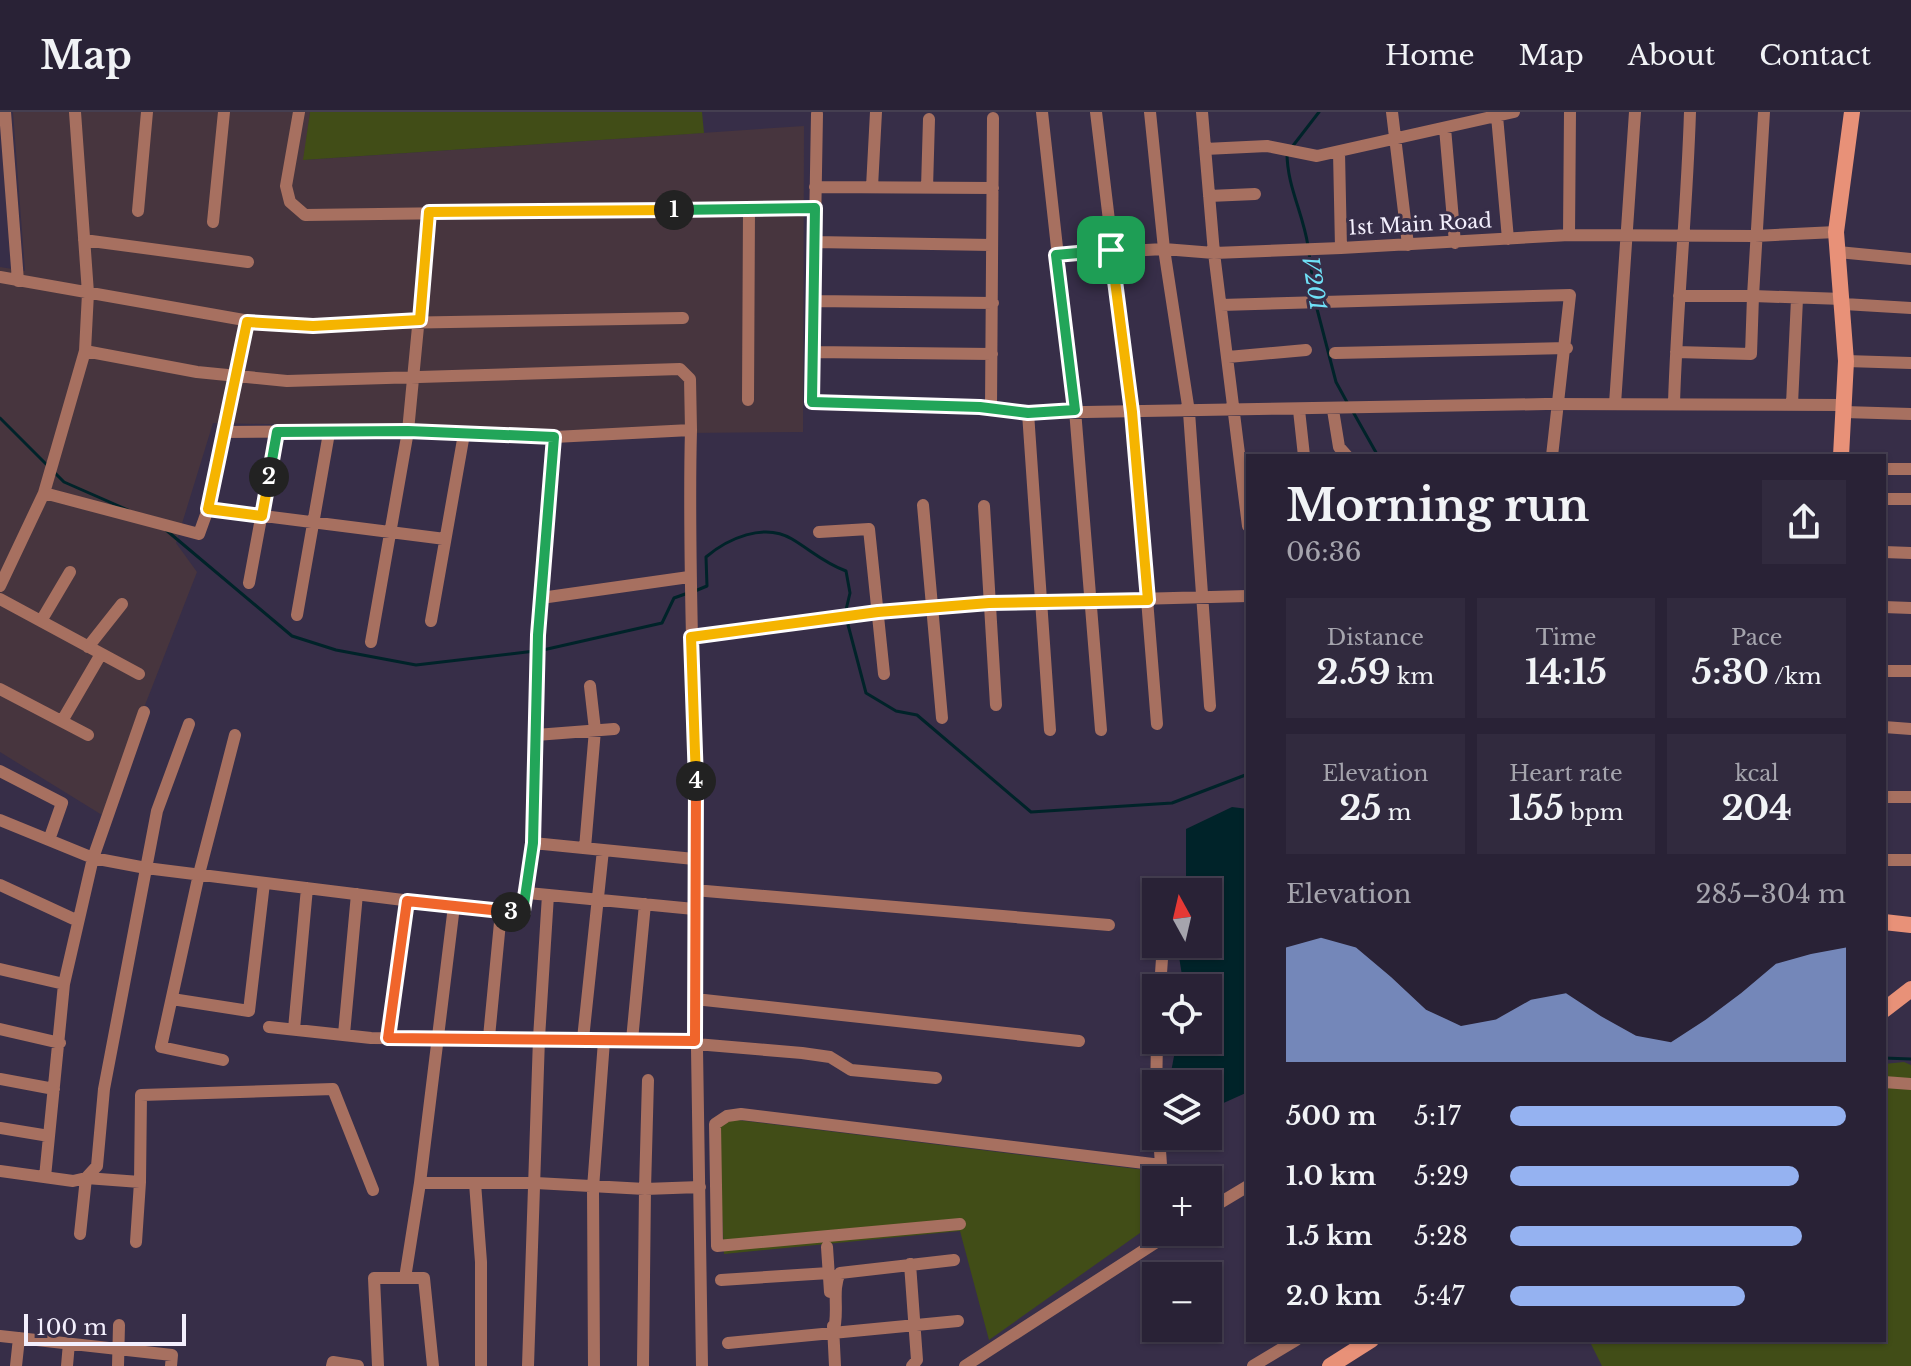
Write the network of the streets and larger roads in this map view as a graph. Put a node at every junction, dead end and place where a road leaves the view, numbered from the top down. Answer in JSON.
{"nodes":[{"id":1,"x":5,"y":112,"type":"edge"},
{"id":2,"x":75,"y":112,"type":"edge"},
{"id":3,"x":147,"y":112,"type":"edge"},
{"id":4,"x":224,"y":112,"type":"edge"},
{"id":5,"x":299,"y":112,"type":"edge"},
{"id":6,"x":876,"y":112,"type":"edge"},
{"id":7,"x":1042,"y":112,"type":"edge"},
{"id":8,"x":1096,"y":112,"type":"edge"},
{"id":9,"x":1150,"y":112,"type":"edge"},
{"id":10,"x":1202,"y":112,"type":"edge"},
{"id":11,"x":1392,"y":112,"type":"edge"},
{"id":12,"x":1514,"y":112,"type":"edge"},
{"id":13,"x":1570,"y":112,"type":"edge"},
{"id":14,"x":1635,"y":112,"type":"edge"},
{"id":15,"x":1690,"y":112,"type":"edge"},
{"id":16,"x":1764,"y":112,"type":"edge"},
{"id":17,"x":1852,"y":112,"type":"edge"},
{"id":18,"x":817,"y":114,"type":"dead end"},
{"id":19,"x":1497,"y":116,"type":"junction"},
{"id":20,"x":993,"y":118,"type":"dead end"},
{"id":21,"x":929,"y":119,"type":"dead end"},
{"id":22,"x":1445,"y":128,"type":"junction"},
{"id":23,"x":1395,"y":140,"type":"junction"},
{"id":24,"x":1205,"y":149,"type":"junction"},
{"id":25,"x":1339,"y":152,"type":"junction"},
{"id":26,"x":815,"y":187,"type":"junction"},
{"id":27,"x":872,"y":187,"type":"junction"},
{"id":28,"x":927,"y":188,"type":"junction"},
{"id":29,"x":993,"y":188,"type":"junction"},
{"id":30,"x":1255,"y":194,"type":"dead end"},
{"id":31,"x":1209,"y":196,"type":"junction"},
{"id":32,"x":815,"y":208,"type":"junction"},
{"id":33,"x":749,"y":209,"type":"junction"},
{"id":34,"x":138,"y":211,"type":"dead end"},
{"id":35,"x":429,"y":212,"type":"junction"},
{"id":36,"x":213,"y":222,"type":"dead end"},
{"id":37,"x":1836,"y":232,"type":"junction"},
{"id":38,"x":1628,"y":233,"type":"junction"},
{"id":39,"x":1569,"y":235,"type":"junction"},
{"id":40,"x":1686,"y":236,"type":"junction"},
{"id":41,"x":1755,"y":236,"type":"junction"},
{"id":42,"x":1508,"y":239,"type":"junction"},
{"id":43,"x":84,"y":240,"type":"junction"},
{"id":44,"x":814,"y":242,"type":"junction"},
{"id":45,"x":1455,"y":243,"type":"junction"},
{"id":46,"x":992,"y":245,"type":"junction"},
{"id":47,"x":1408,"y":245,"type":"junction"},
{"id":48,"x":1341,"y":248,"type":"junction"},
{"id":49,"x":1164,"y":249,"type":"junction"},
{"id":50,"x":1111,"y":250,"type":"junction"},
{"id":51,"x":1838,"y":252,"type":"junction"},
{"id":52,"x":1214,"y":253,"type":"junction"},
{"id":53,"x":1056,"y":255,"type":"junction"},
{"id":54,"x":1911,"y":259,"type":"edge"},
{"id":55,"x":248,"y":262,"type":"dead end"},
{"id":56,"x":0,"y":277,"type":"edge"},
{"id":57,"x":18,"y":281,"type":"junction"},
{"id":58,"x":88,"y":293,"type":"junction"},
{"id":59,"x":1679,"y":296,"type":"junction"},
{"id":60,"x":1753,"y":296,"type":"junction"},
{"id":61,"x":1797,"y":299,"type":"junction"},
{"id":62,"x":812,"y":301,"type":"junction"},
{"id":63,"x":1844,"y":302,"type":"junction"},
{"id":64,"x":993,"y":303,"type":"junction"},
{"id":65,"x":1221,"y":305,"type":"junction"},
{"id":66,"x":1911,"y":308,"type":"edge"},
{"id":67,"x":683,"y":318,"type":"dead end"},
{"id":68,"x":420,"y":320,"type":"junction"},
{"id":69,"x":247,"y":322,"type":"junction"},
{"id":70,"x":1567,"y":348,"type":"junction"},
{"id":71,"x":1306,"y":350,"type":"dead end"},
{"id":72,"x":85,"y":351,"type":"junction"},
{"id":73,"x":811,"y":352,"type":"junction"},
{"id":74,"x":1676,"y":352,"type":"junction"},
{"id":75,"x":1335,"y":353,"type":"dead end"},
{"id":76,"x":992,"y":354,"type":"junction"},
{"id":77,"x":1228,"y":357,"type":"junction"},
{"id":78,"x":1846,"y":361,"type":"junction"},
{"id":79,"x":1911,"y":363,"type":"edge"},
{"id":80,"x":413,"y":375,"type":"junction"},
{"id":81,"x":236,"y":377,"type":"junction"},
{"id":82,"x":748,"y":400,"type":"dead end"},
{"id":83,"x":1674,"y":403,"type":"junction"},
{"id":84,"x":1561,"y":404,"type":"junction"},
{"id":85,"x":1615,"y":404,"type":"junction"},
{"id":86,"x":1792,"y":404,"type":"junction"},
{"id":87,"x":991,"y":408,"type":"junction"},
{"id":88,"x":1844,"y":408,"type":"junction"},
{"id":89,"x":1075,"y":410,"type":"junction"},
{"id":90,"x":1235,"y":410,"type":"junction"},
{"id":91,"x":1299,"y":410,"type":"junction"},
{"id":92,"x":1345,"y":410,"type":"junction"},
{"id":93,"x":1132,"y":412,"type":"junction"},
{"id":94,"x":1189,"y":412,"type":"junction"},
{"id":95,"x":1028,"y":413,"type":"junction"},
{"id":96,"x":1911,"y":414,"type":"edge"},
{"id":97,"x":691,"y":430,"type":"junction"},
{"id":98,"x":408,"y":431,"type":"junction"},
{"id":99,"x":224,"y":432,"type":"junction"},
{"id":100,"x":277,"y":432,"type":"junction"},
{"id":101,"x":329,"y":433,"type":"junction"},
{"id":102,"x":464,"y":434,"type":"junction"},
{"id":103,"x":554,"y":437,"type":"junction"},
{"id":104,"x":1304,"y":454,"type":"edge"},
{"id":105,"x":1345,"y":454,"type":"edge"},
{"id":106,"x":1552,"y":454,"type":"edge"},
{"id":107,"x":1841,"y":454,"type":"edge"},
{"id":108,"x":1886,"y":469,"type":"edge"},
{"id":109,"x":1911,"y":469,"type":"edge"},
{"id":110,"x":44,"y":493,"type":"junction"},
{"id":111,"x":1886,"y":499,"type":"edge"},
{"id":112,"x":1911,"y":499,"type":"edge"},
{"id":113,"x":923,"y":505,"type":"dead end"},
{"id":114,"x":984,"y":506,"type":"dead end"},
{"id":115,"x":1246,"y":508,"type":"edge"},
{"id":116,"x":208,"y":509,"type":"junction"},
{"id":117,"x":262,"y":516,"type":"junction"},
{"id":118,"x":313,"y":522,"type":"junction"},
{"id":119,"x":388,"y":532,"type":"junction"},
{"id":120,"x":819,"y":532,"type":"dead end"},
{"id":121,"x":445,"y":539,"type":"junction"},
{"id":122,"x":1886,"y":552,"type":"edge"},
{"id":123,"x":1911,"y":553,"type":"edge"},
{"id":124,"x":70,"y":572,"type":"dead end"},
{"id":125,"x":689,"y":581,"type":"junction"},
{"id":126,"x":249,"y":583,"type":"dead end"},
{"id":127,"x":0,"y":586,"type":"edge"},
{"id":128,"x":1246,"y":596,"type":"edge"},
{"id":129,"x":541,"y":598,"type":"junction"},
{"id":130,"x":0,"y":599,"type":"edge"},
{"id":131,"x":1091,"y":600,"type":"junction"},
{"id":132,"x":1148,"y":600,"type":"junction"},
{"id":133,"x":1203,"y":600,"type":"junction"},
{"id":134,"x":1041,"y":601,"type":"junction"},
{"id":135,"x":989,"y":603,"type":"junction"},
{"id":136,"x":122,"y":604,"type":"dead end"},
{"id":137,"x":1886,"y":607,"type":"edge"},
{"id":138,"x":933,"y":608,"type":"junction"},
{"id":139,"x":1911,"y":608,"type":"edge"},
{"id":140,"x":878,"y":612,"type":"junction"},
{"id":141,"x":297,"y":615,"type":"dead end"},
{"id":142,"x":41,"y":621,"type":"junction"},
{"id":143,"x":431,"y":621,"type":"dead end"},
{"id":144,"x":691,"y":637,"type":"junction"},
{"id":145,"x":371,"y":642,"type":"dead end"},
{"id":146,"x":88,"y":647,"type":"junction"},
{"id":147,"x":101,"y":654,"type":"junction"},
{"id":148,"x":1886,"y":671,"type":"edge"},
{"id":149,"x":1911,"y":671,"type":"edge"},
{"id":150,"x":139,"y":674,"type":"dead end"},
{"id":151,"x":884,"y":674,"type":"dead end"},
{"id":152,"x":590,"y":686,"type":"dead end"},
{"id":153,"x":0,"y":689,"type":"edge"},
{"id":154,"x":996,"y":705,"type":"dead end"},
{"id":155,"x":1210,"y":706,"type":"dead end"},
{"id":156,"x":144,"y":712,"type":"dead end"},
{"id":157,"x":942,"y":718,"type":"dead end"},
{"id":158,"x":62,"y":721,"type":"junction"},
{"id":159,"x":189,"y":724,"type":"dead end"},
{"id":160,"x":1157,"y":724,"type":"dead end"},
{"id":161,"x":1886,"y":727,"type":"edge"},
{"id":162,"x":614,"y":729,"type":"dead end"},
{"id":163,"x":1911,"y":729,"type":"edge"},
{"id":164,"x":595,"y":730,"type":"junction"},
{"id":165,"x":1050,"y":730,"type":"dead end"},
{"id":166,"x":1101,"y":730,"type":"dead end"},
{"id":167,"x":88,"y":735,"type":"dead end"},
{"id":168,"x":235,"y":735,"type":"dead end"},
{"id":169,"x":536,"y":735,"type":"junction"},
{"id":170,"x":0,"y":771,"type":"edge"},
{"id":171,"x":1886,"y":797,"type":"edge"},
{"id":172,"x":1911,"y":797,"type":"edge"},
{"id":173,"x":0,"y":820,"type":"edge"},
{"id":174,"x":49,"y":840,"type":"junction"},
{"id":175,"x":533,"y":843,"type":"junction"},
{"id":176,"x":585,"y":848,"type":"junction"},
{"id":177,"x":603,"y":850,"type":"junction"},
{"id":178,"x":93,"y":858,"type":"junction"},
{"id":179,"x":694,"y":859,"type":"junction"},
{"id":180,"x":1886,"y":860,"type":"edge"},
{"id":181,"x":1911,"y":860,"type":"edge"},
{"id":182,"x":146,"y":868,"type":"junction"},
{"id":183,"x":199,"y":874,"type":"junction"},
{"id":184,"x":264,"y":883,"type":"junction"},
{"id":185,"x":0,"y":885,"type":"edge"},
{"id":186,"x":307,"y":888,"type":"junction"},
{"id":187,"x":694,"y":890,"type":"junction"},
{"id":188,"x":528,"y":893,"type":"junction"},
{"id":189,"x":357,"y":894,"type":"junction"},
{"id":190,"x":548,"y":895,"type":"junction"},
{"id":191,"x":596,"y":899,"type":"junction"},
{"id":192,"x":407,"y":901,"type":"junction"},
{"id":193,"x":645,"y":904,"type":"junction"},
{"id":194,"x":454,"y":906,"type":"junction"},
{"id":195,"x":694,"y":909,"type":"junction"},
{"id":196,"x":501,"y":912,"type":"junction"},
{"id":197,"x":78,"y":921,"type":"junction"},
{"id":198,"x":1886,"y":922,"type":"edge"},
{"id":199,"x":1109,"y":925,"type":"dead end"},
{"id":200,"x":1911,"y":925,"type":"edge"},
{"id":201,"x":0,"y":969,"type":"edge"},
{"id":202,"x":64,"y":984,"type":"junction"},
{"id":203,"x":1911,"y":989,"type":"edge"},
{"id":204,"x":172,"y":999,"type":"junction"},
{"id":205,"x":695,"y":999,"type":"junction"},
{"id":206,"x":1911,"y":1000,"type":"edge"},
{"id":207,"x":1886,"y":1008,"type":"edge"},
{"id":208,"x":1886,"y":1019,"type":"edge"},
{"id":209,"x":269,"y":1027,"type":"dead end"},
{"id":210,"x":0,"y":1029,"type":"edge"},
{"id":211,"x":294,"y":1029,"type":"junction"},
{"id":212,"x":344,"y":1034,"type":"junction"},
{"id":213,"x":489,"y":1037,"type":"junction"},
{"id":214,"x":388,"y":1038,"type":"junction"},
{"id":215,"x":438,"y":1038,"type":"junction"},
{"id":216,"x":539,"y":1038,"type":"junction"},
{"id":217,"x":583,"y":1039,"type":"junction"},
{"id":218,"x":632,"y":1040,"type":"junction"},
{"id":219,"x":604,"y":1041,"type":"junction"},
{"id":220,"x":1079,"y":1041,"type":"dead end"},
{"id":221,"x":696,"y":1042,"type":"junction"},
{"id":222,"x":60,"y":1043,"type":"junction"},
{"id":223,"x":223,"y":1060,"type":"dead end"},
{"id":224,"x":936,"y":1078,"type":"dead end"},
{"id":225,"x":0,"y":1079,"type":"edge"},
{"id":226,"x":648,"y":1080,"type":"dead end"},
{"id":227,"x":1886,"y":1082,"type":"edge"},
{"id":228,"x":1911,"y":1084,"type":"edge"},
{"id":229,"x":54,"y":1089,"type":"junction"},
{"id":230,"x":0,"y":1128,"type":"edge"},
{"id":231,"x":49,"y":1136,"type":"junction"},
{"id":232,"x":1160,"y":1150,"type":"edge"},
{"id":233,"x":1161,"y":1165,"type":"joint"},
{"id":234,"x":0,"y":1171,"type":"edge"},
{"id":235,"x":45,"y":1177,"type":"junction"},
{"id":236,"x":86,"y":1178,"type":"junction"},
{"id":237,"x":140,"y":1182,"type":"junction"},
{"id":238,"x":420,"y":1183,"type":"junction"},
{"id":239,"x":475,"y":1183,"type":"junction"},
{"id":240,"x":536,"y":1183,"type":"junction"},
{"id":241,"x":700,"y":1187,"type":"junction"},
{"id":242,"x":1246,"y":1187,"type":"edge"},
{"id":243,"x":593,"y":1188,"type":"junction"},
{"id":244,"x":645,"y":1189,"type":"junction"},
{"id":245,"x":373,"y":1190,"type":"dead end"},
{"id":246,"x":1222,"y":1202,"type":"edge"},
{"id":247,"x":960,"y":1224,"type":"dead end"},
{"id":248,"x":80,"y":1234,"type":"dead end"},
{"id":249,"x":136,"y":1242,"type":"dead end"},
{"id":250,"x":1150,"y":1246,"type":"edge"},
{"id":251,"x":827,"y":1247,"type":"dead end"},
{"id":252,"x":954,"y":1260,"type":"dead end"},
{"id":253,"x":910,"y":1264,"type":"junction"},
{"id":254,"x":829,"y":1273,"type":"junction"},
{"id":255,"x":405,"y":1278,"type":"junction"},
{"id":256,"x":721,"y":1280,"type":"dead end"},
{"id":257,"x":958,"y":1321,"type":"dead end"},
{"id":258,"x":119,"y":1325,"type":"dead end"},
{"id":259,"x":915,"y":1325,"type":"junction"},
{"id":260,"x":833,"y":1333,"type":"junction"},
{"id":261,"x":0,"y":1336,"type":"edge"},
{"id":262,"x":19,"y":1338,"type":"junction"},
{"id":263,"x":1293,"y":1342,"type":"edge"},
{"id":264,"x":1368,"y":1342,"type":"edge"},
{"id":265,"x":69,"y":1343,"type":"junction"},
{"id":266,"x":728,"y":1343,"type":"dead end"},
{"id":267,"x":119,"y":1349,"type":"junction"},
{"id":268,"x":16,"y":1366,"type":"edge"},
{"id":269,"x":67,"y":1366,"type":"edge"},
{"id":270,"x":118,"y":1366,"type":"edge"},
{"id":271,"x":171,"y":1366,"type":"edge"},
{"id":272,"x":332,"y":1366,"type":"edge"},
{"id":273,"x":358,"y":1366,"type":"edge"},
{"id":274,"x":378,"y":1366,"type":"edge"},
{"id":275,"x":433,"y":1366,"type":"edge"},
{"id":276,"x":481,"y":1366,"type":"edge"},
{"id":277,"x":528,"y":1366,"type":"edge"},
{"id":278,"x":594,"y":1366,"type":"edge"},
{"id":279,"x":643,"y":1366,"type":"edge"},
{"id":280,"x":702,"y":1366,"type":"edge"},
{"id":281,"x":835,"y":1366,"type":"edge"},
{"id":282,"x":912,"y":1366,"type":"edge"},
{"id":283,"x":965,"y":1366,"type":"edge"},
{"id":284,"x":1253,"y":1366,"type":"edge"},
{"id":285,"x":1330,"y":1366,"type":"edge"}],
"edges":[{"from":1,"to":57,"type":"street"},
{"from":2,"to":43,"type":"street"},
{"from":3,"to":34,"type":"street"},
{"from":4,"to":36,"type":"street"},
{"from":5,"to":35,"type":"street"},
{"from":6,"to":27,"type":"street"},
{"from":7,"to":53,"type":"street"},
{"from":8,"to":50,"type":"street"},
{"from":9,"to":49,"type":"street"},
{"from":10,"to":24,"type":"street"},
{"from":11,"to":23,"type":"street"},
{"from":12,"to":19,"type":"street"},
{"from":13,"to":39,"type":"street"},
{"from":14,"to":38,"type":"street"},
{"from":15,"to":40,"type":"street"},
{"from":16,"to":41,"type":"street"},
{"from":17,"to":37,"type":"street"},
{"from":18,"to":26,"type":"street"},
{"from":19,"to":22,"type":"street"},
{"from":19,"to":42,"type":"street"},
{"from":20,"to":29,"type":"street"},
{"from":21,"to":28,"type":"street"},
{"from":22,"to":23,"type":"street"},
{"from":22,"to":45,"type":"street"},
{"from":23,"to":25,"type":"street"},
{"from":23,"to":47,"type":"street"},
{"from":24,"to":25,"type":"street"},
{"from":24,"to":31,"type":"street"},
{"from":25,"to":48,"type":"street"},
{"from":26,"to":27,"type":"street"},
{"from":26,"to":32,"type":"street"},
{"from":27,"to":28,"type":"street"},
{"from":28,"to":29,"type":"street"},
{"from":29,"to":46,"type":"street"},
{"from":30,"to":31,"type":"street"},
{"from":31,"to":52,"type":"street"},
{"from":32,"to":33,"type":"street"},
{"from":32,"to":44,"type":"street"},
{"from":33,"to":35,"type":"street"},
{"from":33,"to":82,"type":"street"},
{"from":35,"to":68,"type":"street"},
{"from":37,"to":41,"type":"street","name":"1st Main Road"},
{"from":37,"to":51,"type":"street"},
{"from":38,"to":39,"type":"street","name":"1st Main Road"},
{"from":38,"to":40,"type":"street","name":"1st Main Road"},
{"from":38,"to":85,"type":"street"},
{"from":39,"to":42,"type":"street","name":"1st Main Road"},
{"from":40,"to":41,"type":"street","name":"1st Main Road"},
{"from":40,"to":59,"type":"street"},
{"from":41,"to":60,"type":"street"},
{"from":42,"to":45,"type":"street","name":"1st Main Road"},
{"from":43,"to":55,"type":"street"},
{"from":43,"to":58,"type":"street"},
{"from":44,"to":46,"type":"street"},
{"from":44,"to":62,"type":"street"},
{"from":45,"to":47,"type":"street","name":"1st Main Road"},
{"from":46,"to":64,"type":"street"},
{"from":47,"to":48,"type":"street","name":"1st Main Road"},
{"from":48,"to":52,"type":"street","name":"1st Main Road"},
{"from":49,"to":50,"type":"street","name":"1st Main Road"},
{"from":49,"to":52,"type":"street","name":"1st Main Road"},
{"from":49,"to":94,"type":"street"},
{"from":50,"to":53,"type":"street","name":"1st Main Road"},
{"from":50,"to":93,"type":"street"},
{"from":51,"to":54,"type":"street"},
{"from":51,"to":63,"type":"street"},
{"from":52,"to":65,"type":"street"},
{"from":53,"to":89,"type":"street"},
{"from":56,"to":57,"type":"street"},
{"from":57,"to":58,"type":"street"},
{"from":58,"to":69,"type":"street"},
{"from":58,"to":72,"type":"street"},
{"from":59,"to":60,"type":"street"},
{"from":59,"to":74,"type":"street"},
{"from":60,"to":61,"type":"street"},
{"from":60,"to":74,"type":"street"},
{"from":61,"to":63,"type":"street"},
{"from":61,"to":86,"type":"street"},
{"from":62,"to":64,"type":"street"},
{"from":62,"to":73,"type":"street"},
{"from":63,"to":66,"type":"street"},
{"from":63,"to":78,"type":"street"},
{"from":64,"to":76,"type":"street"},
{"from":65,"to":70,"type":"street"},
{"from":65,"to":77,"type":"street"},
{"from":67,"to":68,"type":"street"},
{"from":68,"to":69,"type":"street"},
{"from":68,"to":80,"type":"street"},
{"from":69,"to":81,"type":"street"},
{"from":70,"to":75,"type":"street"},
{"from":70,"to":84,"type":"street"},
{"from":71,"to":77,"type":"street"},
{"from":72,"to":81,"type":"street"},
{"from":72,"to":110,"type":"street"},
{"from":73,"to":76,"type":"street"},
{"from":73,"to":87,"type":"street"},
{"from":74,"to":83,"type":"street"},
{"from":76,"to":87,"type":"street"},
{"from":77,"to":90,"type":"street"},
{"from":78,"to":79,"type":"street"},
{"from":78,"to":88,"type":"street"},
{"from":80,"to":81,"type":"street"},
{"from":80,"to":97,"type":"street"},
{"from":80,"to":98,"type":"street"},
{"from":81,"to":99,"type":"street"},
{"from":83,"to":85,"type":"street"},
{"from":83,"to":86,"type":"street"},
{"from":84,"to":85,"type":"street"},
{"from":84,"to":92,"type":"street"},
{"from":84,"to":106,"type":"street"},
{"from":86,"to":88,"type":"street"},
{"from":87,"to":95,"type":"street"},
{"from":88,"to":96,"type":"street"},
{"from":88,"to":107,"type":"street"},
{"from":89,"to":93,"type":"street"},
{"from":89,"to":95,"type":"street"},
{"from":89,"to":131,"type":"street"},
{"from":90,"to":91,"type":"street"},
{"from":90,"to":94,"type":"street"},
{"from":90,"to":115,"type":"street"},
{"from":91,"to":92,"type":"street"},
{"from":91,"to":104,"type":"street"},
{"from":92,"to":105,"type":"street"},
{"from":93,"to":94,"type":"street"},
{"from":93,"to":132,"type":"street"},
{"from":94,"to":133,"type":"street"},
{"from":95,"to":134,"type":"street"},
{"from":97,"to":103,"type":"street"},
{"from":97,"to":125,"type":"street"},
{"from":98,"to":101,"type":"street"},
{"from":98,"to":102,"type":"street"},
{"from":98,"to":119,"type":"street"},
{"from":99,"to":100,"type":"street"},
{"from":99,"to":116,"type":"street"},
{"from":100,"to":101,"type":"street"},
{"from":100,"to":117,"type":"street"},
{"from":101,"to":118,"type":"street"},
{"from":102,"to":103,"type":"street"},
{"from":102,"to":121,"type":"street"},
{"from":103,"to":129,"type":"street"},
{"from":108,"to":109,"type":"street"},
{"from":110,"to":116,"type":"street"},
{"from":110,"to":127,"type":"street"},
{"from":111,"to":112,"type":"street"},
{"from":113,"to":138,"type":"street"},
{"from":114,"to":135,"type":"street"},
{"from":116,"to":117,"type":"street"},
{"from":117,"to":118,"type":"street"},
{"from":117,"to":126,"type":"street"},
{"from":118,"to":119,"type":"street"},
{"from":118,"to":141,"type":"street"},
{"from":119,"to":121,"type":"street"},
{"from":119,"to":145,"type":"street"},
{"from":120,"to":140,"type":"street"},
{"from":121,"to":143,"type":"street"},
{"from":122,"to":123,"type":"street"},
{"from":124,"to":142,"type":"street"},
{"from":125,"to":129,"type":"street"},
{"from":125,"to":144,"type":"street"},
{"from":128,"to":133,"type":"street"},
{"from":129,"to":169,"type":"street"},
{"from":130,"to":142,"type":"street"},
{"from":131,"to":132,"type":"street"},
{"from":131,"to":134,"type":"street"},
{"from":131,"to":166,"type":"street"},
{"from":132,"to":133,"type":"street"},
{"from":132,"to":160,"type":"street"},
{"from":133,"to":155,"type":"street"},
{"from":134,"to":135,"type":"street"},
{"from":134,"to":165,"type":"street"},
{"from":135,"to":138,"type":"street"},
{"from":135,"to":154,"type":"street"},
{"from":136,"to":146,"type":"street"},
{"from":137,"to":139,"type":"street"},
{"from":138,"to":140,"type":"street"},
{"from":138,"to":157,"type":"street"},
{"from":140,"to":144,"type":"street"},
{"from":140,"to":151,"type":"street"},
{"from":142,"to":146,"type":"street"},
{"from":144,"to":179,"type":"street"},
{"from":146,"to":147,"type":"street"},
{"from":147,"to":150,"type":"street"},
{"from":147,"to":158,"type":"street"},
{"from":148,"to":149,"type":"street"},
{"from":152,"to":164,"type":"street"},
{"from":153,"to":158,"type":"street"},
{"from":156,"to":178,"type":"street"},
{"from":158,"to":167,"type":"street"},
{"from":159,"to":182,"type":"street"},
{"from":161,"to":163,"type":"street"},
{"from":162,"to":164,"type":"street"},
{"from":164,"to":169,"type":"street"},
{"from":164,"to":176,"type":"street"},
{"from":168,"to":183,"type":"street"},
{"from":169,"to":175,"type":"street"},
{"from":170,"to":174,"type":"street"},
{"from":171,"to":172,"type":"street"},
{"from":173,"to":174,"type":"street"},
{"from":174,"to":178,"type":"street"},
{"from":175,"to":176,"type":"street"},
{"from":175,"to":188,"type":"street"},
{"from":176,"to":177,"type":"street"},
{"from":177,"to":179,"type":"street"},
{"from":177,"to":191,"type":"street"},
{"from":178,"to":182,"type":"street"},
{"from":178,"to":197,"type":"street"},
{"from":179,"to":187,"type":"street"},
{"from":180,"to":181,"type":"street"},
{"from":182,"to":183,"type":"street"},
{"from":182,"to":236,"type":"street"},
{"from":183,"to":184,"type":"street"},
{"from":183,"to":204,"type":"street"},
{"from":184,"to":186,"type":"street"},
{"from":184,"to":204,"type":"street"},
{"from":185,"to":197,"type":"street"},
{"from":186,"to":189,"type":"street"},
{"from":186,"to":211,"type":"street"},
{"from":187,"to":195,"type":"street"},
{"from":187,"to":199,"type":"street"},
{"from":188,"to":190,"type":"street"},
{"from":188,"to":196,"type":"street"},
{"from":189,"to":192,"type":"street"},
{"from":189,"to":212,"type":"street"},
{"from":190,"to":191,"type":"street"},
{"from":190,"to":216,"type":"street"},
{"from":191,"to":193,"type":"street"},
{"from":191,"to":217,"type":"street"},
{"from":192,"to":194,"type":"street"},
{"from":192,"to":214,"type":"street"},
{"from":193,"to":195,"type":"street"},
{"from":193,"to":218,"type":"street"},
{"from":194,"to":196,"type":"street"},
{"from":194,"to":215,"type":"street"},
{"from":195,"to":205,"type":"street"},
{"from":196,"to":213,"type":"street"},
{"from":197,"to":202,"type":"street"},
{"from":198,"to":200,"type":"street"},
{"from":201,"to":202,"type":"street"},
{"from":202,"to":222,"type":"street"},
{"from":203,"to":207,"type":"street"},
{"from":204,"to":223,"type":"street"},
{"from":205,"to":220,"type":"street"},
{"from":205,"to":221,"type":"street"},
{"from":206,"to":208,"type":"street"},
{"from":209,"to":211,"type":"street"},
{"from":210,"to":222,"type":"street"},
{"from":211,"to":212,"type":"street"},
{"from":212,"to":214,"type":"street"},
{"from":213,"to":215,"type":"street"},
{"from":213,"to":216,"type":"street"},
{"from":214,"to":215,"type":"street"},
{"from":215,"to":238,"type":"street"},
{"from":216,"to":217,"type":"street"},
{"from":216,"to":240,"type":"street"},
{"from":217,"to":219,"type":"street"},
{"from":218,"to":219,"type":"street"},
{"from":218,"to":221,"type":"street"},
{"from":219,"to":243,"type":"street"},
{"from":221,"to":224,"type":"street"},
{"from":221,"to":241,"type":"street"},
{"from":222,"to":229,"type":"street"},
{"from":225,"to":229,"type":"street"},
{"from":226,"to":244,"type":"street"},
{"from":227,"to":228,"type":"street"},
{"from":229,"to":231,"type":"street"},
{"from":230,"to":231,"type":"street"},
{"from":231,"to":235,"type":"street"},
{"from":232,"to":233,"type":"street"},
{"from":233,"to":247,"type":"street"},
{"from":234,"to":235,"type":"street"},
{"from":235,"to":236,"type":"street"},
{"from":236,"to":237,"type":"street"},
{"from":236,"to":248,"type":"street"},
{"from":237,"to":245,"type":"street"},
{"from":237,"to":249,"type":"street"},
{"from":238,"to":239,"type":"street"},
{"from":238,"to":255,"type":"street"},
{"from":239,"to":240,"type":"street"},
{"from":239,"to":276,"type":"street"},
{"from":240,"to":243,"type":"street"},
{"from":240,"to":277,"type":"street"},
{"from":241,"to":244,"type":"street"},
{"from":241,"to":280,"type":"street"},
{"from":242,"to":246,"type":"street"},
{"from":243,"to":244,"type":"street"},
{"from":243,"to":278,"type":"street"},
{"from":244,"to":279,"type":"street"},
{"from":250,"to":283,"type":"street"},
{"from":251,"to":254,"type":"street"},
{"from":252,"to":253,"type":"street"},
{"from":253,"to":259,"type":"street"},
{"from":253,"to":260,"type":"street"},
{"from":254,"to":256,"type":"street"},
{"from":254,"to":260,"type":"street"},
{"from":255,"to":274,"type":"street"},
{"from":255,"to":275,"type":"street"},
{"from":257,"to":259,"type":"street"},
{"from":258,"to":267,"type":"street"},
{"from":259,"to":260,"type":"street"},
{"from":259,"to":282,"type":"street"},
{"from":260,"to":266,"type":"street"},
{"from":260,"to":281,"type":"street"},
{"from":261,"to":262,"type":"street"},
{"from":262,"to":265,"type":"street"},
{"from":262,"to":268,"type":"street"},
{"from":263,"to":284,"type":"street"},
{"from":264,"to":285,"type":"street"},
{"from":265,"to":267,"type":"street"},
{"from":265,"to":269,"type":"street"},
{"from":267,"to":270,"type":"street"},
{"from":267,"to":271,"type":"street"},
{"from":272,"to":273,"type":"street"}]}
